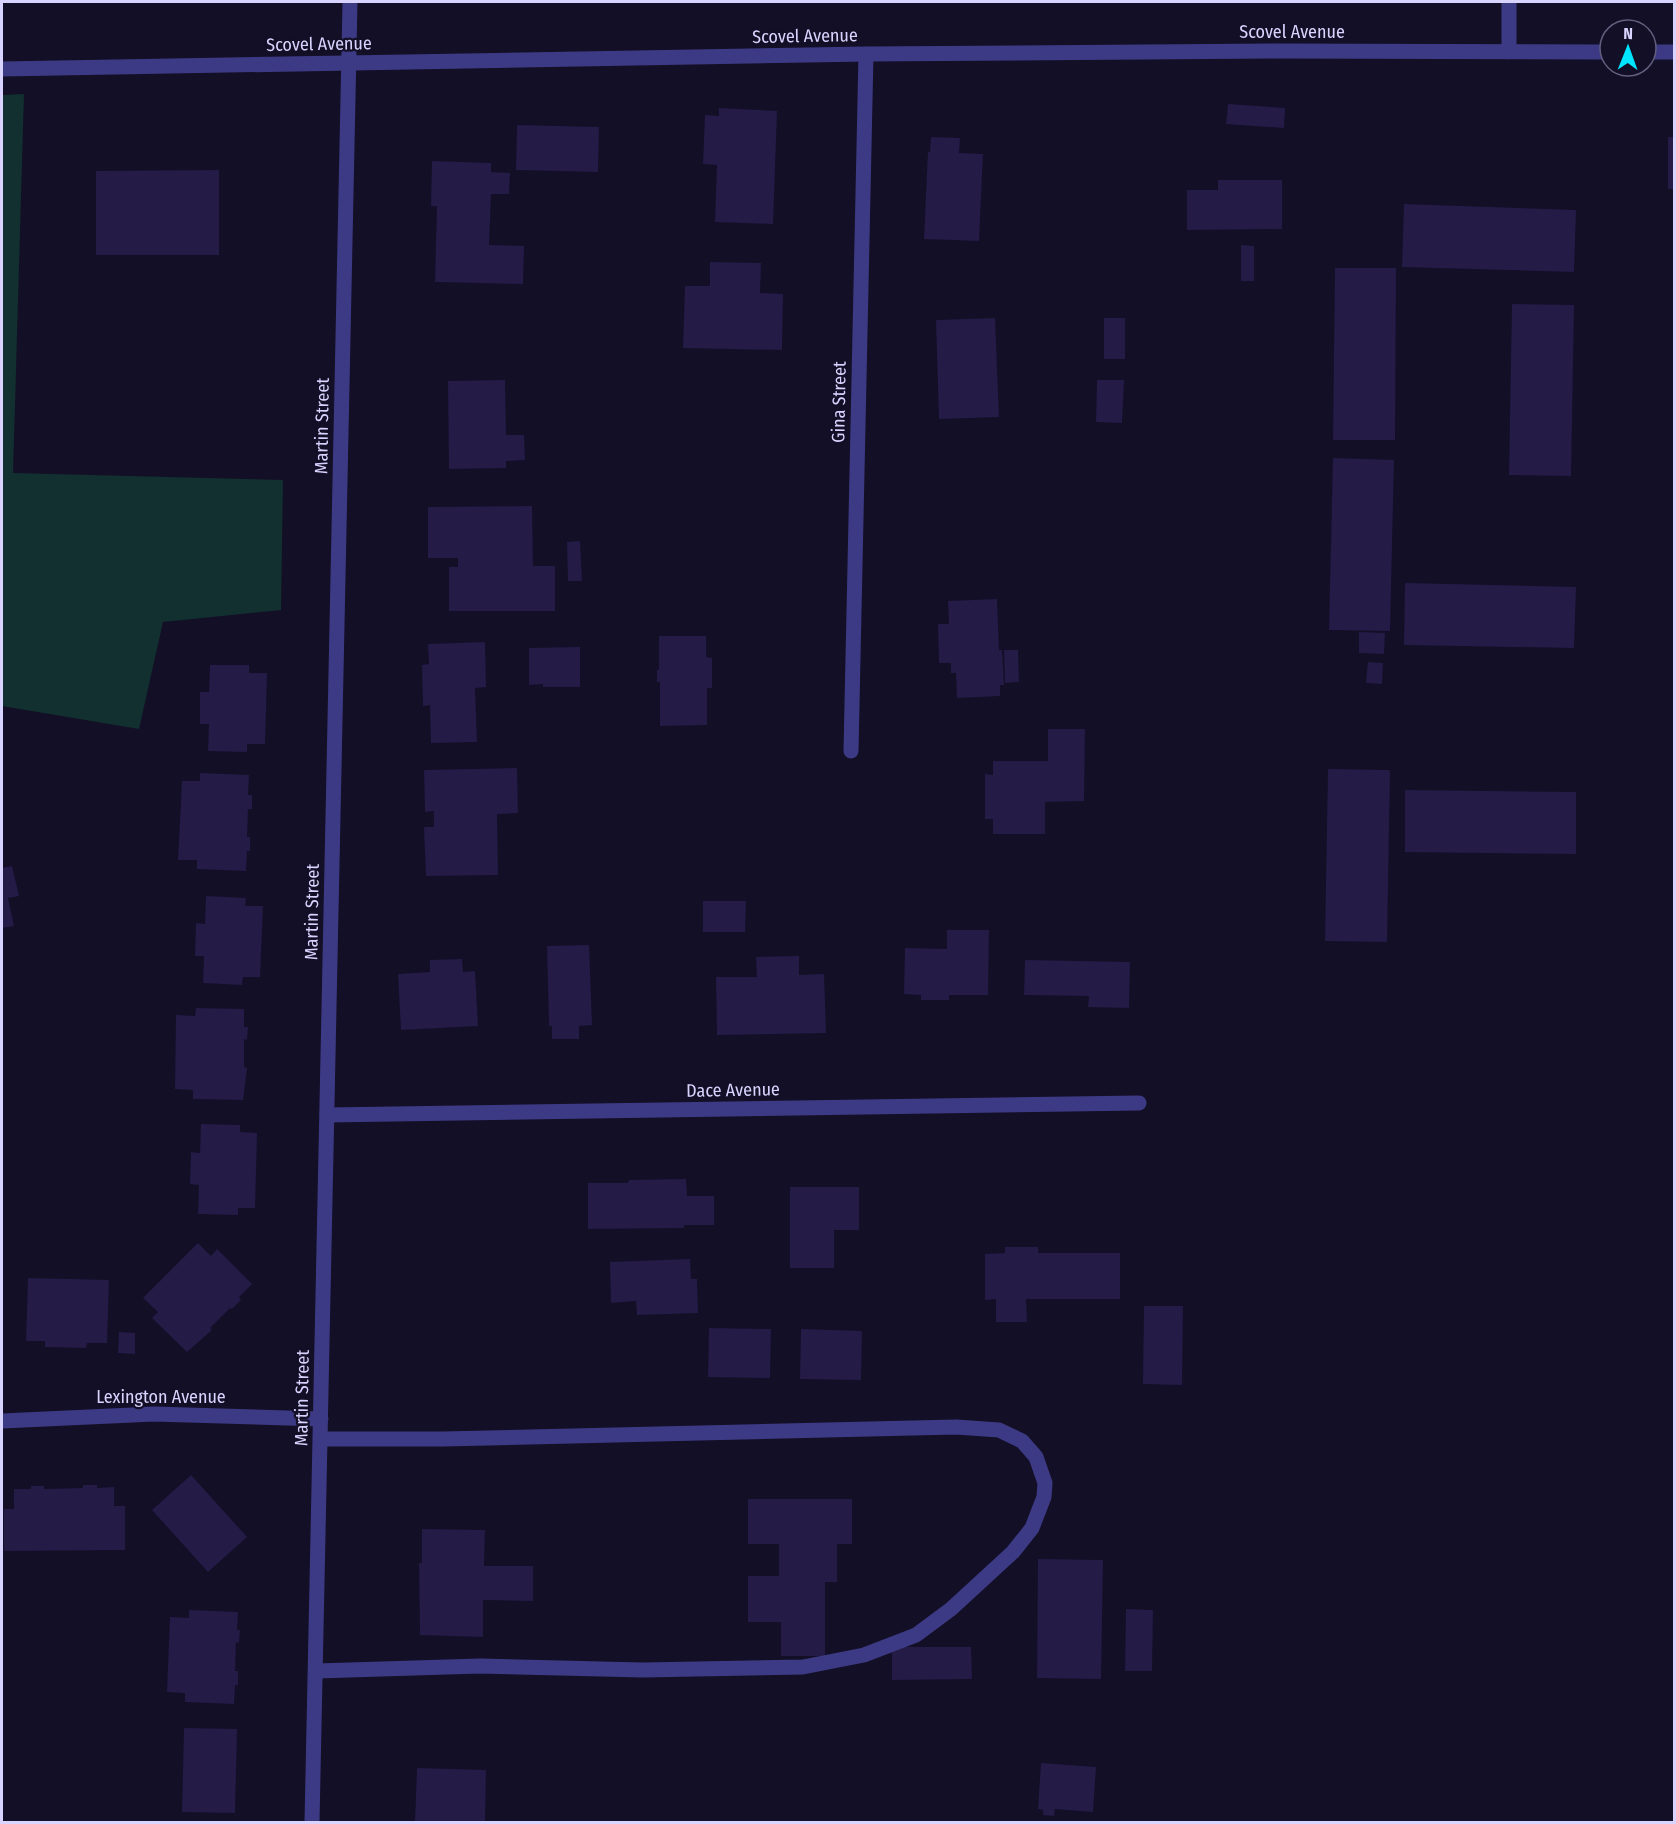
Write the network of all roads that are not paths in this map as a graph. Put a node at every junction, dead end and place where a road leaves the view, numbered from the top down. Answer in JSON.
{"nodes":[{"id":1,"x":350,"y":2,"type":"edge"},
{"id":2,"x":1509,"y":2,"type":"edge"},
{"id":3,"x":1509,"y":52,"type":"junction"},
{"id":4,"x":1598,"y":52,"type":"edge"},
{"id":5,"x":1658,"y":52,"type":"edge"},
{"id":6,"x":1674,"y":52,"type":"edge"},
{"id":7,"x":866,"y":54,"type":"junction"},
{"id":8,"x":349,"y":63,"type":"junction"},
{"id":9,"x":2,"y":69,"type":"edge"},
{"id":10,"x":851,"y":751,"type":"dead end"},
{"id":11,"x":1139,"y":1103,"type":"dead end"},
{"id":12,"x":327,"y":1116,"type":"junction"},
{"id":13,"x":321,"y":1419,"type":"junction"},
{"id":14,"x":2,"y":1421,"type":"edge"},
{"id":15,"x":321,"y":1439,"type":"junction"},
{"id":16,"x":316,"y":1671,"type":"junction"},
{"id":17,"x":312,"y":1822,"type":"edge"}],
"edges":[{"from":1,"to":8,"type":"street","name":"Martin Street"},
{"from":2,"to":3,"type":"street"},
{"from":3,"to":4,"type":"street","name":"Scovel Avenue"},
{"from":3,"to":7,"type":"street","name":"Scovel Avenue"},
{"from":5,"to":6,"type":"street"},
{"from":7,"to":8,"type":"street","name":"Scovel Avenue"},
{"from":7,"to":10,"type":"street","name":"Gina Street"},
{"from":8,"to":9,"type":"street","name":"Scovel Avenue"},
{"from":8,"to":12,"type":"street","name":"Martin Street"},
{"from":11,"to":12,"type":"street","name":"Dace Avenue"},
{"from":12,"to":13,"type":"street","name":"Martin Street"},
{"from":13,"to":14,"type":"street","name":"Lexington Avenue"},
{"from":13,"to":15,"type":"street","name":"Martin Street"},
{"from":15,"to":16,"type":"street","name":"Martin Street"},
{"from":15,"to":16,"type":"street"},
{"from":16,"to":17,"type":"street","name":"Martin Street"}]}
